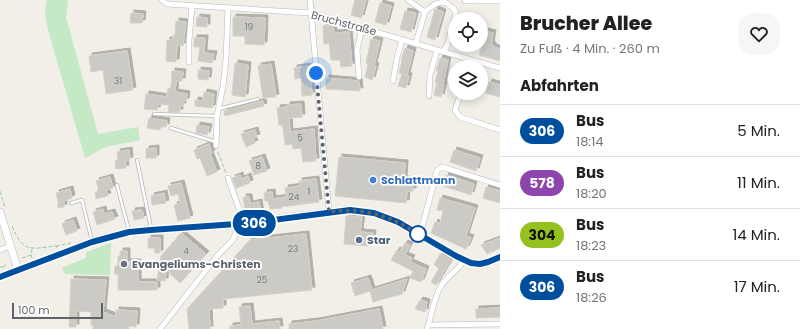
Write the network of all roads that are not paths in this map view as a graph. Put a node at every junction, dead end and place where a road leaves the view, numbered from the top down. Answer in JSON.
{"nodes":[{"id":1,"x":162,"y":0,"type":"edge"},
{"id":2,"x":310,"y":0,"type":"edge"},
{"id":3,"x":408,"y":0,"type":"edge"},
{"id":4,"x":463,"y":0,"type":"edge"},
{"id":5,"x":447,"y":1,"type":"edge"},
{"id":6,"x":500,"y":1,"type":"edge"},
{"id":7,"x":192,"y":6,"type":"junction"},
{"id":8,"x":228,"y":8,"type":"junction"},
{"id":9,"x":425,"y":12,"type":"junction"},
{"id":10,"x":310,"y":13,"type":"junction"},
{"id":11,"x":362,"y":28,"type":"junction"},
{"id":12,"x":402,"y":39,"type":"junction"},
{"id":13,"x":416,"y":43,"type":"junction"},
{"id":14,"x":437,"y":50,"type":"junction"},
{"id":15,"x":444,"y":52,"type":"junction"},
{"id":16,"x":475,"y":60,"type":"edge"},
{"id":17,"x":189,"y":62,"type":"dead end"},
{"id":18,"x":488,"y":64,"type":"edge"},
{"id":19,"x":500,"y":68,"type":"edge"},
{"id":20,"x":359,"y":77,"type":"dead end"},
{"id":21,"x":393,"y":81,"type":"dead end"},
{"id":22,"x":429,"y":96,"type":"dead end"},
{"id":23,"x":258,"y":98,"type":"dead end"},
{"id":24,"x":458,"y":100,"type":"edge"},
{"id":25,"x":218,"y":109,"type":"junction"},
{"id":26,"x":154,"y":114,"type":"dead end"},
{"id":27,"x":217,"y":116,"type":"junction"},
{"id":28,"x":171,"y":128,"type":"dead end"},
{"id":29,"x":500,"y":130,"type":"edge"},
{"id":30,"x":216,"y":144,"type":"joint"},
{"id":31,"x":137,"y":160,"type":"dead end"},
{"id":32,"x":228,"y":178,"type":"road end"},
{"id":33,"x":117,"y":185,"type":"dead end"},
{"id":34,"x":500,"y":185,"type":"edge"},
{"id":35,"x":71,"y":203,"type":"dead end"},
{"id":36,"x":3,"y":212,"type":"edge"},
{"id":37,"x":329,"y":212,"type":"junction"},
{"id":38,"x":239,"y":224,"type":"junction"},
{"id":39,"x":151,"y":230,"type":"junction"},
{"id":40,"x":129,"y":232,"type":"junction"},
{"id":41,"x":420,"y":235,"type":"junction"},
{"id":42,"x":92,"y":242,"type":"junction"},
{"id":43,"x":10,"y":246,"type":"junction"},
{"id":44,"x":0,"y":250,"type":"edge"},
{"id":45,"x":500,"y":257,"type":"edge"},
{"id":46,"x":464,"y":260,"type":"junction"},
{"id":47,"x":18,"y":270,"type":"junction"},
{"id":48,"x":0,"y":276,"type":"edge"},
{"id":49,"x":500,"y":324,"type":"edge"},
{"id":50,"x":427,"y":327,"type":"edge"},
{"id":51,"x":160,"y":329,"type":"edge"}],
"edges":[{"from":1,"to":7,"type":"street","name":"Bruchstraße"},
{"from":2,"to":10,"type":"street"},
{"from":3,"to":9,"type":"street"},
{"from":4,"to":6,"type":"street"},
{"from":5,"to":9,"type":"street"},
{"from":5,"to":15,"type":"street"},
{"from":7,"to":8,"type":"street","name":"Bruchstraße"},
{"from":7,"to":17,"type":"street"},
{"from":8,"to":10,"type":"street","name":"Bruchstraße"},
{"from":8,"to":25,"type":"street"},
{"from":9,"to":13,"type":"street"},
{"from":10,"to":11,"type":"street","name":"Bruchstraße"},
{"from":10,"to":37,"type":"street"},
{"from":11,"to":12,"type":"street","name":"Bruchstraße"},
{"from":11,"to":20,"type":"street"},
{"from":12,"to":13,"type":"street","name":"Bruchstraße"},
{"from":12,"to":21,"type":"street"},
{"from":13,"to":14,"type":"street","name":"Bruchstraße"},
{"from":14,"to":15,"type":"street","name":"Bruchstraße"},
{"from":14,"to":22,"type":"street"},
{"from":15,"to":16,"type":"street","name":"Bruchstraße"},
{"from":18,"to":19,"type":"street","name":"Bruchstraße"},
{"from":23,"to":25,"type":"lane"},
{"from":24,"to":29,"type":"street"},
{"from":25,"to":27,"type":"street"},
{"from":26,"to":27,"type":"lane"},
{"from":27,"to":30,"type":"street"},
{"from":28,"to":30,"type":"lane"},
{"from":31,"to":39,"type":"lane"},
{"from":32,"to":38,"type":"street"},
{"from":33,"to":40,"type":"lane"},
{"from":34,"to":41,"type":"street"},
{"from":35,"to":42,"type":"lane"},
{"from":36,"to":43,"type":"main road"},
{"from":37,"to":38,"type":"main road"},
{"from":37,"to":41,"type":"main road"},
{"from":38,"to":39,"type":"main road"},
{"from":38,"to":51,"type":"street"},
{"from":39,"to":40,"type":"main road"},
{"from":40,"to":42,"type":"main road"},
{"from":41,"to":46,"type":"main road"},
{"from":42,"to":47,"type":"main road"},
{"from":43,"to":44,"type":"street"},
{"from":43,"to":47,"type":"main road"},
{"from":45,"to":46,"type":"main road"},
{"from":46,"to":50,"type":"street"},
{"from":47,"to":48,"type":"main road"},
{"from":49,"to":50,"type":"street"}]}
